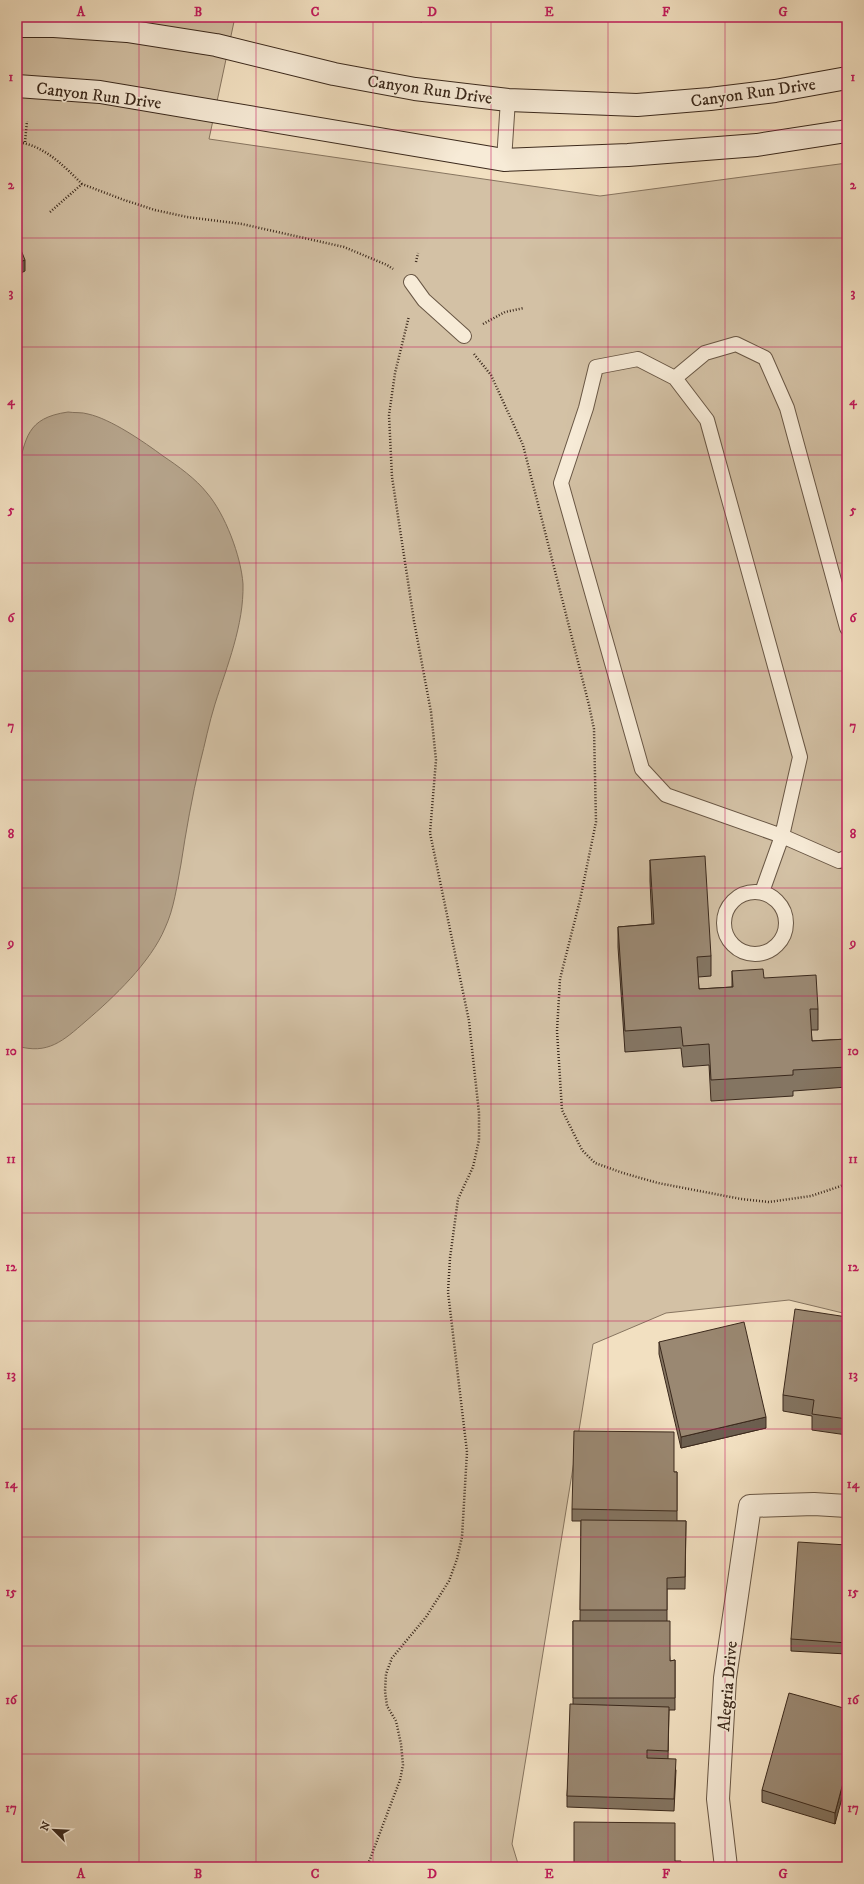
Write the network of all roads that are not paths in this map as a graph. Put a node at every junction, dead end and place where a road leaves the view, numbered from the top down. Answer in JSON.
{"nodes":[{"id":1,"x":17,"y":26,"type":"edge"},
{"id":2,"x":847,"y":78,"type":"edge"},
{"id":3,"x":17,"y":86,"type":"edge"},
{"id":4,"x":508,"y":100,"type":"junction"},
{"id":5,"x":847,"y":131,"type":"edge"},
{"id":6,"x":504,"y":160,"type":"junction"},
{"id":7,"x":411,"y":282,"type":"road end"},
{"id":8,"x":464,"y":336,"type":"road end"},
{"id":9,"x":675,"y":378,"type":"junction"},
{"id":10,"x":847,"y":628,"type":"edge"},
{"id":11,"x":782,"y":836,"type":"junction"},
{"id":12,"x":847,"y":857,"type":"edge"},
{"id":13,"x":762,"y":892,"type":"junction"},
{"id":14,"x":847,"y":1506,"type":"edge"},
{"id":15,"x":726,"y":1867,"type":"edge"}],
"edges":[{"from":1,"to":4,"type":"street","name":"Canyon Run Drive"},
{"from":2,"to":4,"type":"street","name":"Canyon Run Drive"},
{"from":3,"to":6,"type":"street","name":"Canyon Run Drive"},
{"from":4,"to":6,"type":"lane"},
{"from":5,"to":6,"type":"street","name":"Canyon Run Drive"},
{"from":7,"to":8,"type":"lane"},
{"from":9,"to":10,"type":"lane"},
{"from":9,"to":11,"type":"lane"},
{"from":9,"to":11,"type":"lane"},
{"from":11,"to":12,"type":"lane"},
{"from":11,"to":13,"type":"lane"},
{"from":13,"to":13,"type":"lane"},
{"from":14,"to":15,"type":"street","name":"Alegria Drive"}]}
